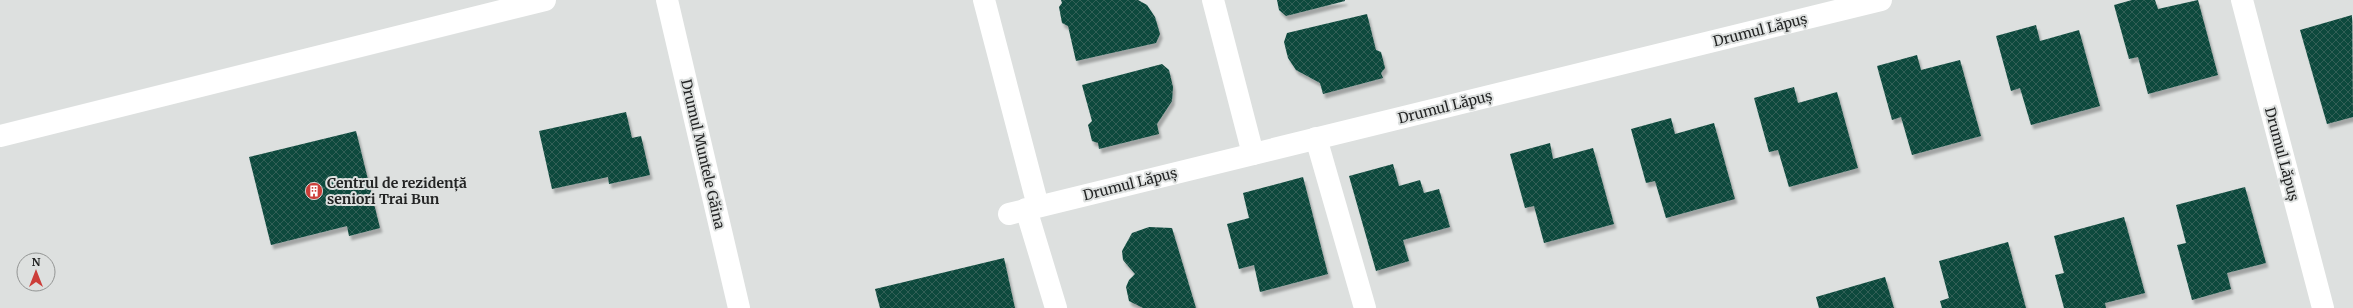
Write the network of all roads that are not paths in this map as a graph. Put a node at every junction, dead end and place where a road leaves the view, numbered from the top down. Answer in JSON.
{"nodes":[{"id":1,"x":545,"y":0,"type":"edge"},
{"id":2,"x":667,"y":0,"type":"edge"},
{"id":3,"x":984,"y":0,"type":"edge"},
{"id":4,"x":1213,"y":0,"type":"edge"},
{"id":5,"x":1881,"y":0,"type":"edge"},
{"id":6,"x":2242,"y":0,"type":"edge"},
{"id":7,"x":0,"y":136,"type":"edge"},
{"id":8,"x":1316,"y":138,"type":"junction"},
{"id":9,"x":1253,"y":154,"type":"junction"},
{"id":10,"x":1024,"y":210,"type":"junction"},
{"id":11,"x":739,"y":308,"type":"edge"},
{"id":12,"x":1056,"y":308,"type":"edge"},
{"id":13,"x":1365,"y":308,"type":"edge"},
{"id":14,"x":2322,"y":308,"type":"edge"}],
"edges":[{"from":1,"to":7,"type":"street"},
{"from":2,"to":11,"type":"street","name":"Drumul Muntele Găina"},
{"from":3,"to":10,"type":"street"},
{"from":4,"to":9,"type":"street"},
{"from":5,"to":8,"type":"street","name":"Drumul Lăpuș"},
{"from":6,"to":14,"type":"street","name":"Drumul Lăpuș"},
{"from":8,"to":9,"type":"street","name":"Drumul Lăpuș"},
{"from":8,"to":13,"type":"street"},
{"from":9,"to":10,"type":"street","name":"Drumul Lăpuș"},
{"from":10,"to":12,"type":"street"}]}
